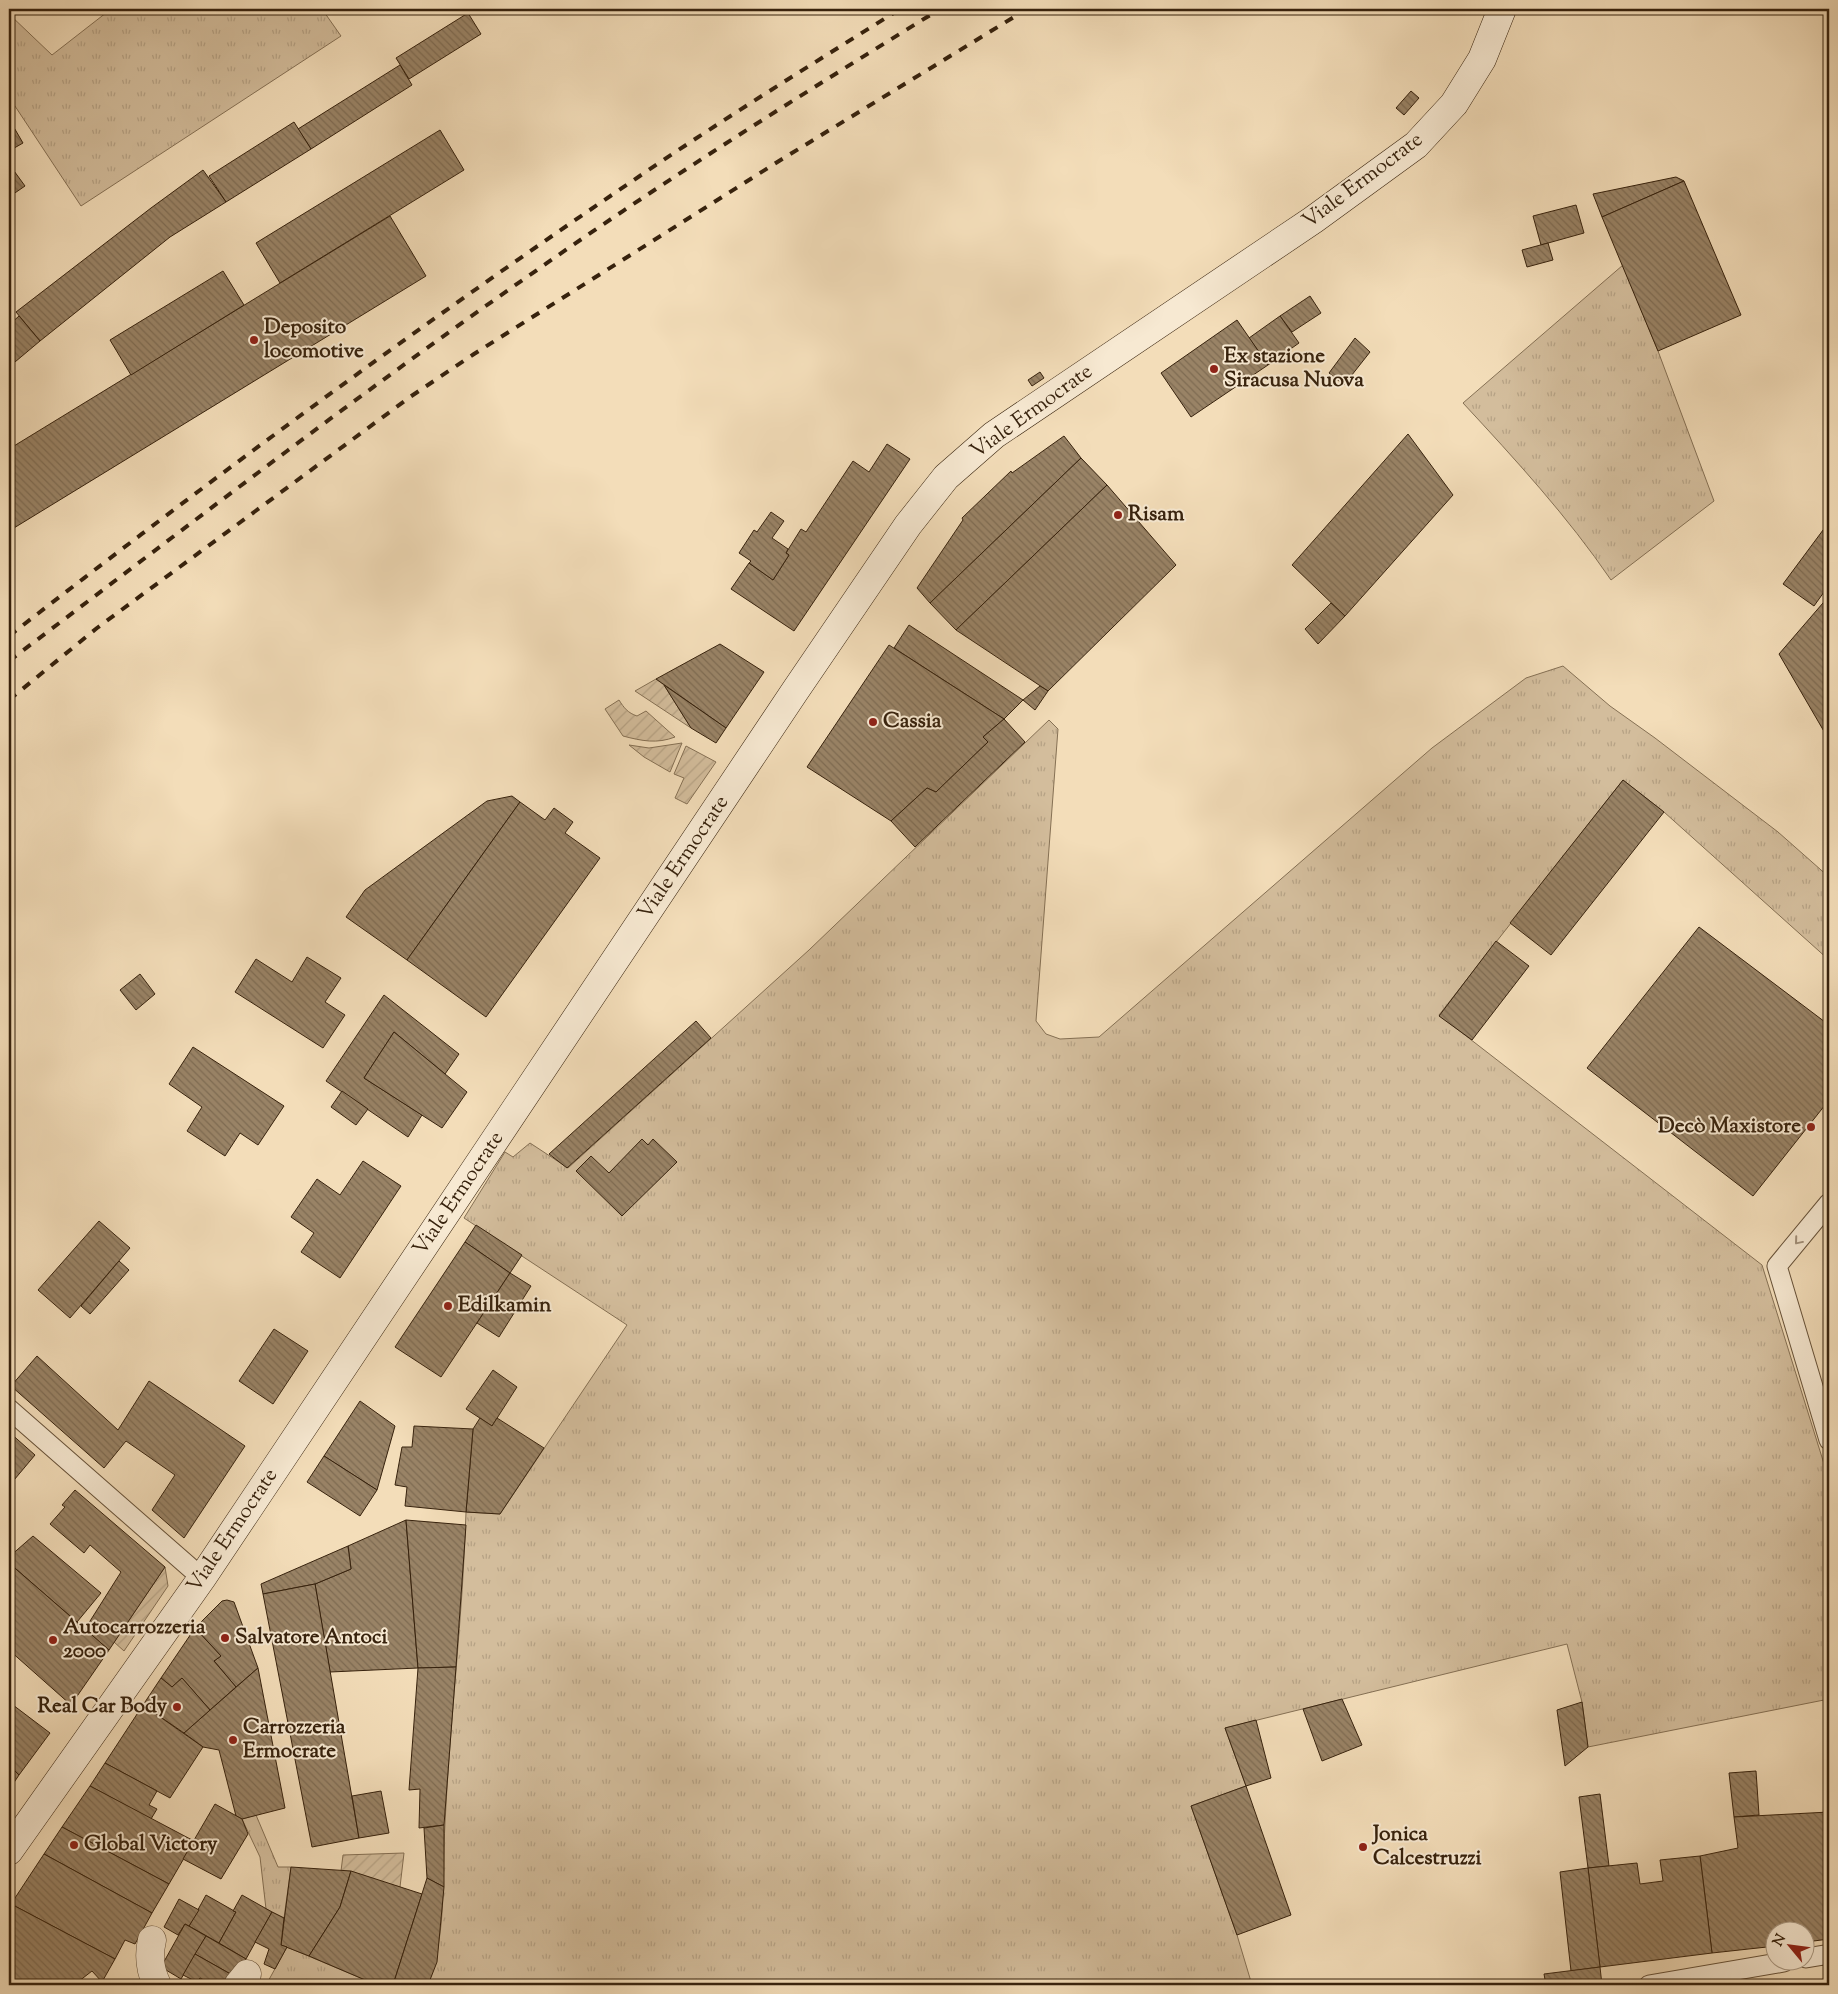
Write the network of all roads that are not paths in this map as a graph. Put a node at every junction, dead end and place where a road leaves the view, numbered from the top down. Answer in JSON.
{"nodes":[{"id":1,"x":1502,"y":9,"type":"edge"},
{"id":2,"x":1829,"y":1203,"type":"edge"},
{"id":3,"x":9,"y":1409,"type":"edge"},
{"id":4,"x":1829,"y":1440,"type":"edge"},
{"id":5,"x":202,"y":1578,"type":"junction"},
{"id":6,"x":9,"y":1851,"type":"edge"},
{"id":7,"x":152,"y":1940,"type":"dead end"},
{"id":8,"x":1816,"y":1956,"type":"edge"},
{"id":9,"x":1829,"y":1957,"type":"edge"},
{"id":10,"x":1766,"y":1965,"type":"edge"},
{"id":11,"x":157,"y":1985,"type":"edge"},
{"id":12,"x":1648,"y":1985,"type":"edge"}],
"edges":[{"from":1,"to":5,"type":"main road","name":"Viale Ermocrate"},
{"from":2,"to":4,"type":"lane","one_way":true},
{"from":3,"to":5,"type":"lane"},
{"from":5,"to":6,"type":"main road","name":"Viale Ermocrate"},
{"from":7,"to":11,"type":"main road"},
{"from":8,"to":9,"type":"lane"},
{"from":10,"to":12,"type":"lane"}]}
